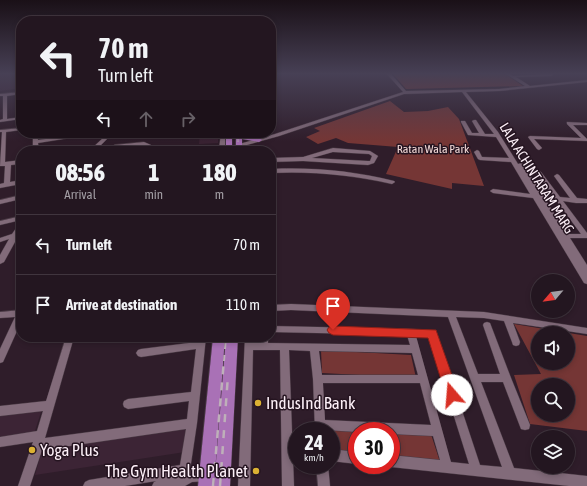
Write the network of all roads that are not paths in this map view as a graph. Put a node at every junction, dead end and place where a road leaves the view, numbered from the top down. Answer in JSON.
{"nodes":[{"id":1,"x":2,"y":97,"type":"edge"},
{"id":2,"x":396,"y":97,"type":"edge"},
{"id":3,"x":468,"y":97,"type":"edge"},
{"id":4,"x":469,"y":97,"type":"edge"},
{"id":5,"x":341,"y":115,"type":"junction"},
{"id":6,"x":2,"y":116,"type":"edge"},
{"id":7,"x":16,"y":117,"type":"edge"},
{"id":8,"x":474,"y":121,"type":"dead end"},
{"id":9,"x":463,"y":122,"type":"dead end"},
{"id":10,"x":587,"y":124,"type":"edge"},
{"id":11,"x":16,"y":129,"type":"edge"},
{"id":12,"x":2,"y":131,"type":"edge"},
{"id":13,"x":276,"y":135,"type":"edge"},
{"id":14,"x":483,"y":135,"type":"junction"},
{"id":15,"x":497,"y":136,"type":"junction"},
{"id":16,"x":35,"y":138,"type":"edge"},
{"id":17,"x":63,"y":138,"type":"edge"},
{"id":18,"x":105,"y":138,"type":"edge"},
{"id":19,"x":251,"y":138,"type":"edge"},
{"id":20,"x":266,"y":138,"type":"edge"},
{"id":21,"x":276,"y":138,"type":"edge"},
{"id":22,"x":276,"y":138,"type":"edge"},
{"id":23,"x":56,"y":139,"type":"joint"},
{"id":24,"x":259,"y":140,"type":"junction"},
{"id":25,"x":35,"y":142,"type":"junction"},
{"id":26,"x":132,"y":145,"type":"joint"},
{"id":27,"x":35,"y":146,"type":"edge"},
{"id":28,"x":97,"y":146,"type":"edge"},
{"id":29,"x":124,"y":146,"type":"edge"},
{"id":30,"x":147,"y":146,"type":"edge"},
{"id":31,"x":244,"y":146,"type":"edge"},
{"id":32,"x":246,"y":146,"type":"edge"},
{"id":33,"x":539,"y":148,"type":"dead end"},
{"id":34,"x":476,"y":152,"type":"dead end"},
{"id":35,"x":491,"y":152,"type":"dead end"},
{"id":36,"x":2,"y":157,"type":"edge"},
{"id":37,"x":303,"y":159,"type":"junction"},
{"id":38,"x":495,"y":159,"type":"junction"},
{"id":39,"x":276,"y":160,"type":"edge"},
{"id":40,"x":512,"y":160,"type":"junction"},
{"id":41,"x":16,"y":161,"type":"edge"},
{"id":42,"x":276,"y":171,"type":"edge"},
{"id":43,"x":539,"y":173,"type":"dead end"},
{"id":44,"x":557,"y":176,"type":"dead end"},
{"id":45,"x":392,"y":182,"type":"dead end"},
{"id":46,"x":16,"y":183,"type":"edge"},
{"id":47,"x":7,"y":185,"type":"junction"},
{"id":48,"x":0,"y":186,"type":"edge"},
{"id":49,"x":493,"y":191,"type":"dead end"},
{"id":50,"x":533,"y":196,"type":"junction"},
{"id":51,"x":16,"y":197,"type":"edge"},
{"id":52,"x":541,"y":197,"type":"junction"},
{"id":53,"x":558,"y":199,"type":"junction"},
{"id":54,"x":0,"y":200,"type":"edge"},
{"id":55,"x":576,"y":201,"type":"junction"},
{"id":56,"x":587,"y":201,"type":"edge"},
{"id":57,"x":16,"y":219,"type":"edge"},
{"id":58,"x":0,"y":223,"type":"edge"},
{"id":59,"x":15,"y":235,"type":"joint"},
{"id":60,"x":562,"y":236,"type":"junction"},
{"id":61,"x":587,"y":236,"type":"edge"},
{"id":62,"x":0,"y":240,"type":"edge"},
{"id":63,"x":0,"y":262,"type":"edge"},
{"id":64,"x":587,"y":271,"type":"edge"},
{"id":65,"x":587,"y":282,"type":"edge"},
{"id":66,"x":276,"y":308,"type":"edge"},
{"id":67,"x":16,"y":313,"type":"edge"},
{"id":68,"x":451,"y":314,"type":"junction"},
{"id":69,"x":0,"y":315,"type":"edge"},
{"id":70,"x":507,"y":319,"type":"junction"},
{"id":71,"x":16,"y":324,"type":"edge"},
{"id":72,"x":487,"y":325,"type":"dead end"},
{"id":73,"x":276,"y":329,"type":"edge"},
{"id":74,"x":587,"y":331,"type":"edge"},
{"id":75,"x":411,"y":332,"type":"junction"},
{"id":76,"x":69,"y":342,"type":"edge"},
{"id":77,"x":196,"y":342,"type":"edge"},
{"id":78,"x":201,"y":342,"type":"edge"},
{"id":79,"x":218,"y":342,"type":"edge"},
{"id":80,"x":232,"y":342,"type":"edge"},
{"id":81,"x":249,"y":342,"type":"edge"},
{"id":82,"x":263,"y":342,"type":"edge"},
{"id":83,"x":516,"y":342,"type":"dead end"},
{"id":84,"x":284,"y":346,"type":"junction"},
{"id":85,"x":314,"y":347,"type":"junction"},
{"id":86,"x":415,"y":349,"type":"junction"},
{"id":87,"x":141,"y":353,"type":"dead end"},
{"id":88,"x":0,"y":359,"type":"edge"},
{"id":89,"x":474,"y":378,"type":"junction"},
{"id":90,"x":506,"y":378,"type":"junction"},
{"id":91,"x":318,"y":379,"type":"junction"},
{"id":92,"x":423,"y":379,"type":"junction"},
{"id":93,"x":195,"y":396,"type":"junction"},
{"id":94,"x":128,"y":404,"type":"dead end"},
{"id":95,"x":50,"y":405,"type":"junction"},
{"id":96,"x":0,"y":411,"type":"edge"},
{"id":97,"x":320,"y":422,"type":"edge"},
{"id":98,"x":192,"y":423,"type":"junction"},
{"id":99,"x":525,"y":425,"type":"dead end"},
{"id":100,"x":340,"y":429,"type":"edge"},
{"id":101,"x":438,"y":431,"type":"junction"},
{"id":102,"x":39,"y":440,"type":"junction"},
{"id":103,"x":0,"y":442,"type":"edge"},
{"id":104,"x":400,"y":462,"type":"edge"},
{"id":105,"x":447,"y":467,"type":"junction"},
{"id":106,"x":476,"y":470,"type":"junction"},
{"id":107,"x":510,"y":473,"type":"junction"},
{"id":108,"x":323,"y":474,"type":"edge"},
{"id":109,"x":193,"y":479,"type":"edge"},
{"id":110,"x":222,"y":480,"type":"edge"},
{"id":111,"x":587,"y":482,"type":"edge"},
{"id":112,"x":24,"y":486,"type":"edge"},
{"id":113,"x":89,"y":486,"type":"edge"},
{"id":114,"x":158,"y":486,"type":"edge"},
{"id":115,"x":244,"y":486,"type":"edge"},
{"id":116,"x":288,"y":486,"type":"edge"},
{"id":117,"x":324,"y":486,"type":"edge"}],
"edges":[{"from":1,"to":6,"type":"street"},
{"from":2,"to":5,"type":"street"},
{"from":3,"to":15,"type":"street","name":"LALA ACHINTARAM MARG"},
{"from":4,"to":52,"type":"street","name":"LALA ACHINTARAM MARG"},
{"from":5,"to":13,"type":"street"},
{"from":5,"to":21,"type":"street"},
{"from":6,"to":7,"type":"street"},
{"from":8,"to":14,"type":"street"},
{"from":9,"to":14,"type":"street"},
{"from":10,"to":33,"type":"street"},
{"from":11,"to":12,"type":"street"},
{"from":12,"to":36,"type":"street"},
{"from":14,"to":15,"type":"street"},
{"from":15,"to":40,"type":"street","name":"LALA ACHINTARAM MARG"},
{"from":16,"to":25,"type":"street"},
{"from":17,"to":23,"type":"street"},
{"from":18,"to":28,"type":"street"},
{"from":19,"to":24,"type":"main road"},
{"from":20,"to":24,"type":"street"},
{"from":22,"to":32,"type":"street"},
{"from":23,"to":25,"type":"street"},
{"from":24,"to":31,"type":"street"},
{"from":25,"to":27,"type":"street"},
{"from":26,"to":29,"type":"street"},
{"from":26,"to":30,"type":"street"},
{"from":34,"to":38,"type":"street"},
{"from":35,"to":38,"type":"street"},
{"from":36,"to":41,"type":"street"},
{"from":36,"to":47,"type":"street"},
{"from":37,"to":37,"type":"street"},
{"from":37,"to":39,"type":"street"},
{"from":38,"to":40,"type":"street"},
{"from":40,"to":50,"type":"street","name":"LALA ACHINTARAM MARG"},
{"from":42,"to":45,"type":"street"},
{"from":43,"to":53,"type":"street"},
{"from":44,"to":55,"type":"street"},
{"from":46,"to":47,"type":"street"},
{"from":47,"to":48,"type":"street"},
{"from":49,"to":50,"type":"street"},
{"from":50,"to":52,"type":"street"},
{"from":50,"to":60,"type":"street","name":"LALA ACHINTARAM MARG"},
{"from":51,"to":54,"type":"street"},
{"from":52,"to":53,"type":"street"},
{"from":52,"to":60,"type":"street","name":"LALA ACHINTARAM MARG"},
{"from":53,"to":55,"type":"street"},
{"from":53,"to":61,"type":"street"},
{"from":55,"to":56,"type":"street"},
{"from":57,"to":58,"type":"street"},
{"from":59,"to":62,"type":"street"},
{"from":59,"to":63,"type":"street"},
{"from":60,"to":61,"type":"street"},
{"from":60,"to":64,"type":"street","name":"LALA ACHINTARAM MARG"},
{"from":60,"to":65,"type":"street","name":"LALA ACHINTARAM MARG"},
{"from":66,"to":68,"type":"street"},
{"from":67,"to":69,"type":"street"},
{"from":68,"to":70,"type":"street"},
{"from":68,"to":89,"type":"street"},
{"from":70,"to":74,"type":"street"},
{"from":70,"to":83,"type":"street"},
{"from":71,"to":88,"type":"street"},
{"from":72,"to":90,"type":"street"},
{"from":73,"to":75,"type":"street"},
{"from":75,"to":86,"type":"street"},
{"from":75,"to":106,"type":"street"},
{"from":76,"to":95,"type":"street"},
{"from":77,"to":87,"type":"street"},
{"from":78,"to":93,"type":"street"},
{"from":79,"to":109,"type":"main road"},
{"from":80,"to":110,"type":"main road"},
{"from":81,"to":82,"type":"street"},
{"from":81,"to":115,"type":"street"},
{"from":82,"to":84,"type":"street"},
{"from":84,"to":85,"type":"street"},
{"from":84,"to":116,"type":"street"},
{"from":85,"to":86,"type":"street"},
{"from":85,"to":91,"type":"street"},
{"from":86,"to":92,"type":"street"},
{"from":89,"to":90,"type":"street"},
{"from":89,"to":107,"type":"street"},
{"from":90,"to":99,"type":"street"},
{"from":91,"to":92,"type":"street"},
{"from":91,"to":97,"type":"street"},
{"from":92,"to":101,"type":"street"},
{"from":93,"to":94,"type":"street"},
{"from":93,"to":98,"type":"street"},
{"from":95,"to":96,"type":"street"},
{"from":95,"to":102,"type":"street"},
{"from":98,"to":102,"type":"street"},
{"from":98,"to":109,"type":"street"},
{"from":100,"to":101,"type":"street"},
{"from":101,"to":105,"type":"street"},
{"from":102,"to":103,"type":"street"},
{"from":102,"to":112,"type":"street"},
{"from":104,"to":105,"type":"street"},
{"from":105,"to":106,"type":"street"},
{"from":106,"to":107,"type":"street"},
{"from":107,"to":111,"type":"street"},
{"from":108,"to":117,"type":"street"},
{"from":109,"to":110,"type":"street"},
{"from":109,"to":113,"type":"street"},
{"from":109,"to":114,"type":"street"}]}
